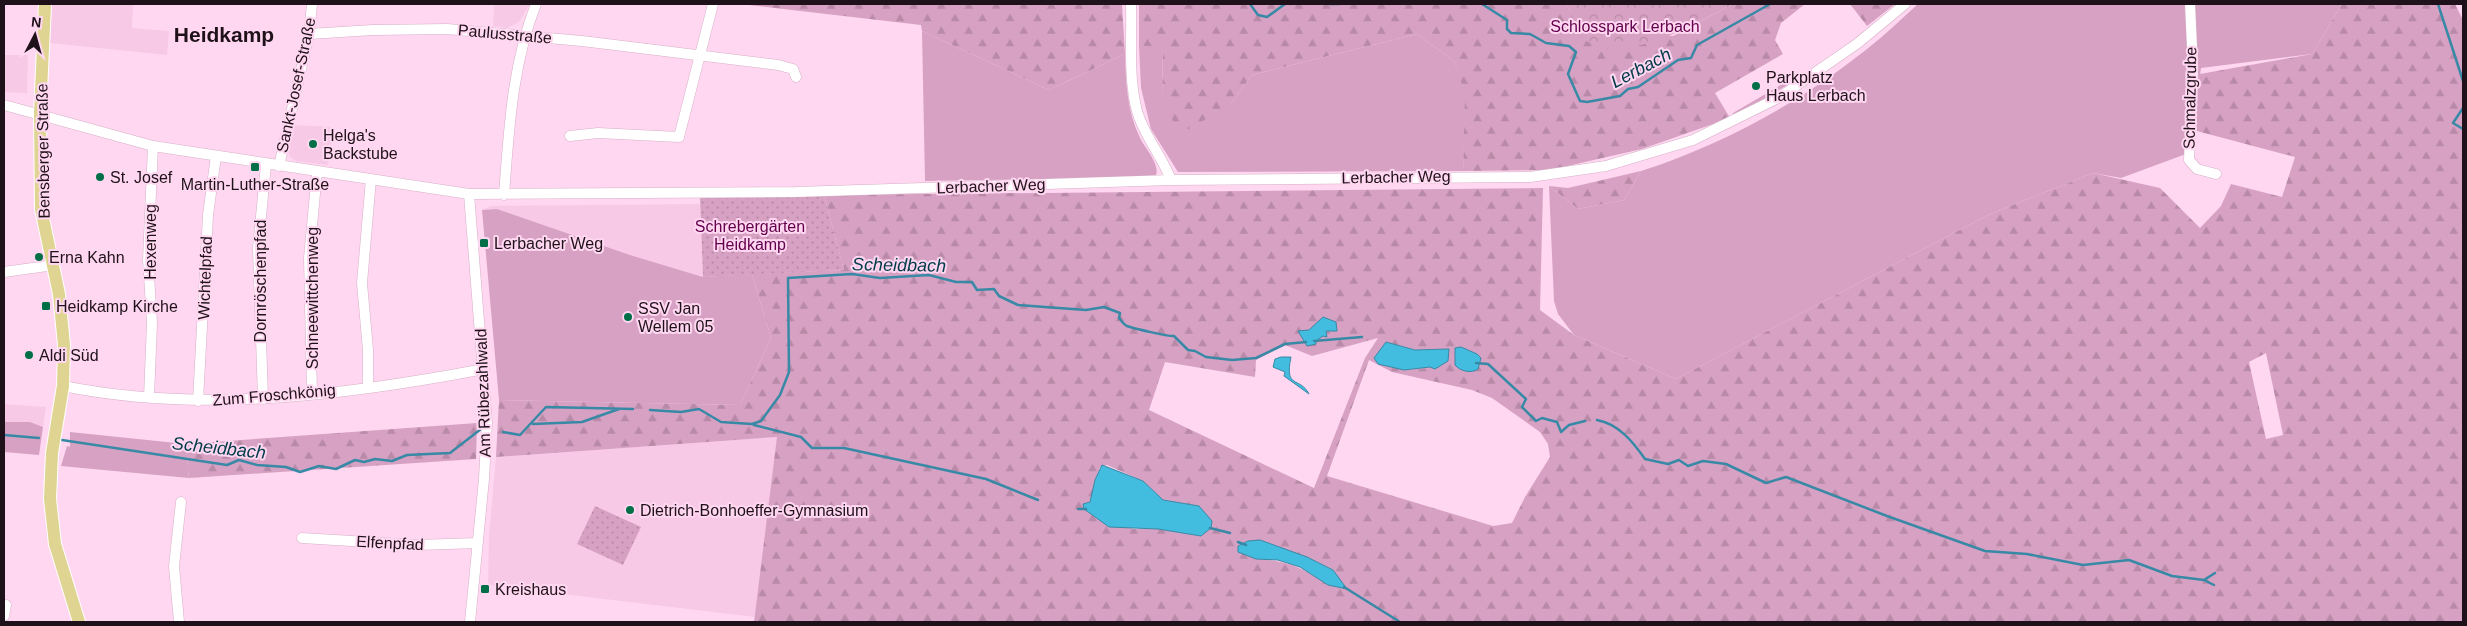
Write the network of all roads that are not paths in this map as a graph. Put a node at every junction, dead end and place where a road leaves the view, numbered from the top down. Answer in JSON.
{"nodes":[{"id":1,"x":45,"y":4,"type":"edge"},
{"id":2,"x":312,"y":4,"type":"edge"},
{"id":3,"x":536,"y":4,"type":"edge"},
{"id":4,"x":713,"y":4,"type":"edge"},
{"id":5,"x":1131,"y":4,"type":"edge"},
{"id":6,"x":1905,"y":4,"type":"edge"},
{"id":7,"x":2190,"y":4,"type":"edge"},
{"id":8,"x":309,"y":34,"type":"junction"},
{"id":9,"x":524,"y":35,"type":"junction"},
{"id":10,"x":702,"y":55,"type":"junction"},
{"id":11,"x":796,"y":77,"type":"dead end"},
{"id":12,"x":4,"y":105,"type":"edge"},
{"id":13,"x":40,"y":114,"type":"junction"},
{"id":14,"x":570,"y":136,"type":"dead end"},
{"id":15,"x":153,"y":146,"type":"junction"},
{"id":16,"x":216,"y":156,"type":"junction"},
{"id":17,"x":266,"y":164,"type":"junction"},
{"id":18,"x":279,"y":166,"type":"junction"},
{"id":19,"x":317,"y":172,"type":"junction"},
{"id":20,"x":2216,"y":174,"type":"dead end"},
{"id":21,"x":371,"y":179,"type":"junction"},
{"id":22,"x":1171,"y":180,"type":"junction"},
{"id":23,"x":469,"y":194,"type":"junction"},
{"id":24,"x":504,"y":194,"type":"junction"},
{"id":25,"x":54,"y":266,"type":"junction"},
{"id":26,"x":4,"y":272,"type":"edge"},
{"id":27,"x":480,"y":370,"type":"junction"},
{"id":28,"x":63,"y":386,"type":"junction"},
{"id":29,"x":368,"y":386,"type":"junction"},
{"id":30,"x":312,"y":393,"type":"junction"},
{"id":31,"x":149,"y":397,"type":"junction"},
{"id":32,"x":262,"y":399,"type":"junction"},
{"id":33,"x":198,"y":401,"type":"junction"},
{"id":34,"x":181,"y":502,"type":"dead end"},
{"id":35,"x":302,"y":538,"type":"dead end"},
{"id":36,"x":478,"y":543,"type":"junction"},
{"id":37,"x":6,"y":605,"type":"dead end"},
{"id":38,"x":4,"y":616,"type":"edge"},
{"id":39,"x":78,"y":622,"type":"edge"},
{"id":40,"x":180,"y":622,"type":"edge"},
{"id":41,"x":470,"y":622,"type":"edge"}],
"edges":[{"from":1,"to":13,"type":"main road","name":"Bensberger Straße"},
{"from":2,"to":8,"type":"street","name":"Sankt-Josef-Straße"},
{"from":3,"to":9,"type":"street"},
{"from":4,"to":10,"type":"street"},
{"from":5,"to":22,"type":"street"},
{"from":6,"to":22,"type":"street","name":"Lerbacher Weg"},
{"from":7,"to":20,"type":"street","name":"Schmalzgrube"},
{"from":8,"to":9,"type":"street","name":"Paulusstraße"},
{"from":8,"to":18,"type":"street","name":"Sankt-Josef-Straße"},
{"from":9,"to":10,"type":"street","name":"Paulusstraße"},
{"from":9,"to":24,"type":"street"},
{"from":10,"to":11,"type":"street","name":"Paulusstraße"},
{"from":10,"to":14,"type":"street"},
{"from":12,"to":13,"type":"street","name":"Lerbacher Weg"},
{"from":13,"to":15,"type":"street","name":"Lerbacher Weg"},
{"from":13,"to":25,"type":"main road","name":"Bensberger Straße"},
{"from":15,"to":16,"type":"street","name":"Lerbacher Weg"},
{"from":15,"to":31,"type":"street","name":"Hexenweg"},
{"from":16,"to":17,"type":"street","name":"Lerbacher Weg"},
{"from":16,"to":33,"type":"street","name":"Wichtelpfad"},
{"from":17,"to":18,"type":"street","name":"Lerbacher Weg"},
{"from":17,"to":32,"type":"street","name":"Dornröschenpfad"},
{"from":18,"to":19,"type":"street","name":"Lerbacher Weg"},
{"from":19,"to":21,"type":"street","name":"Lerbacher Weg"},
{"from":19,"to":30,"type":"street","name":"Schneewittchenweg"},
{"from":21,"to":23,"type":"street","name":"Lerbacher Weg"},
{"from":21,"to":29,"type":"street"},
{"from":22,"to":24,"type":"street","name":"Lerbacher Weg"},
{"from":23,"to":24,"type":"street","name":"Lerbacher Weg"},
{"from":23,"to":27,"type":"street","name":"Am Rübezahlwald"},
{"from":25,"to":26,"type":"street"},
{"from":25,"to":28,"type":"main road","name":"Bensberger Straße"},
{"from":27,"to":29,"type":"street","name":"Zum Froschkönig"},
{"from":27,"to":36,"type":"street","name":"Am Rübezahlwald"},
{"from":28,"to":31,"type":"street","name":"Zum Froschkönig"},
{"from":28,"to":39,"type":"main road","name":"Bensberger Straße"},
{"from":29,"to":30,"type":"street","name":"Zum Froschkönig"},
{"from":30,"to":32,"type":"street","name":"Zum Froschkönig"},
{"from":31,"to":33,"type":"street","name":"Zum Froschkönig"},
{"from":32,"to":33,"type":"street","name":"Zum Froschkönig"},
{"from":34,"to":40,"type":"street"},
{"from":35,"to":36,"type":"street","name":"Elfenpfad"},
{"from":36,"to":41,"type":"street","name":"Am Rübezahlwald"},
{"from":37,"to":38,"type":"street"}]}
